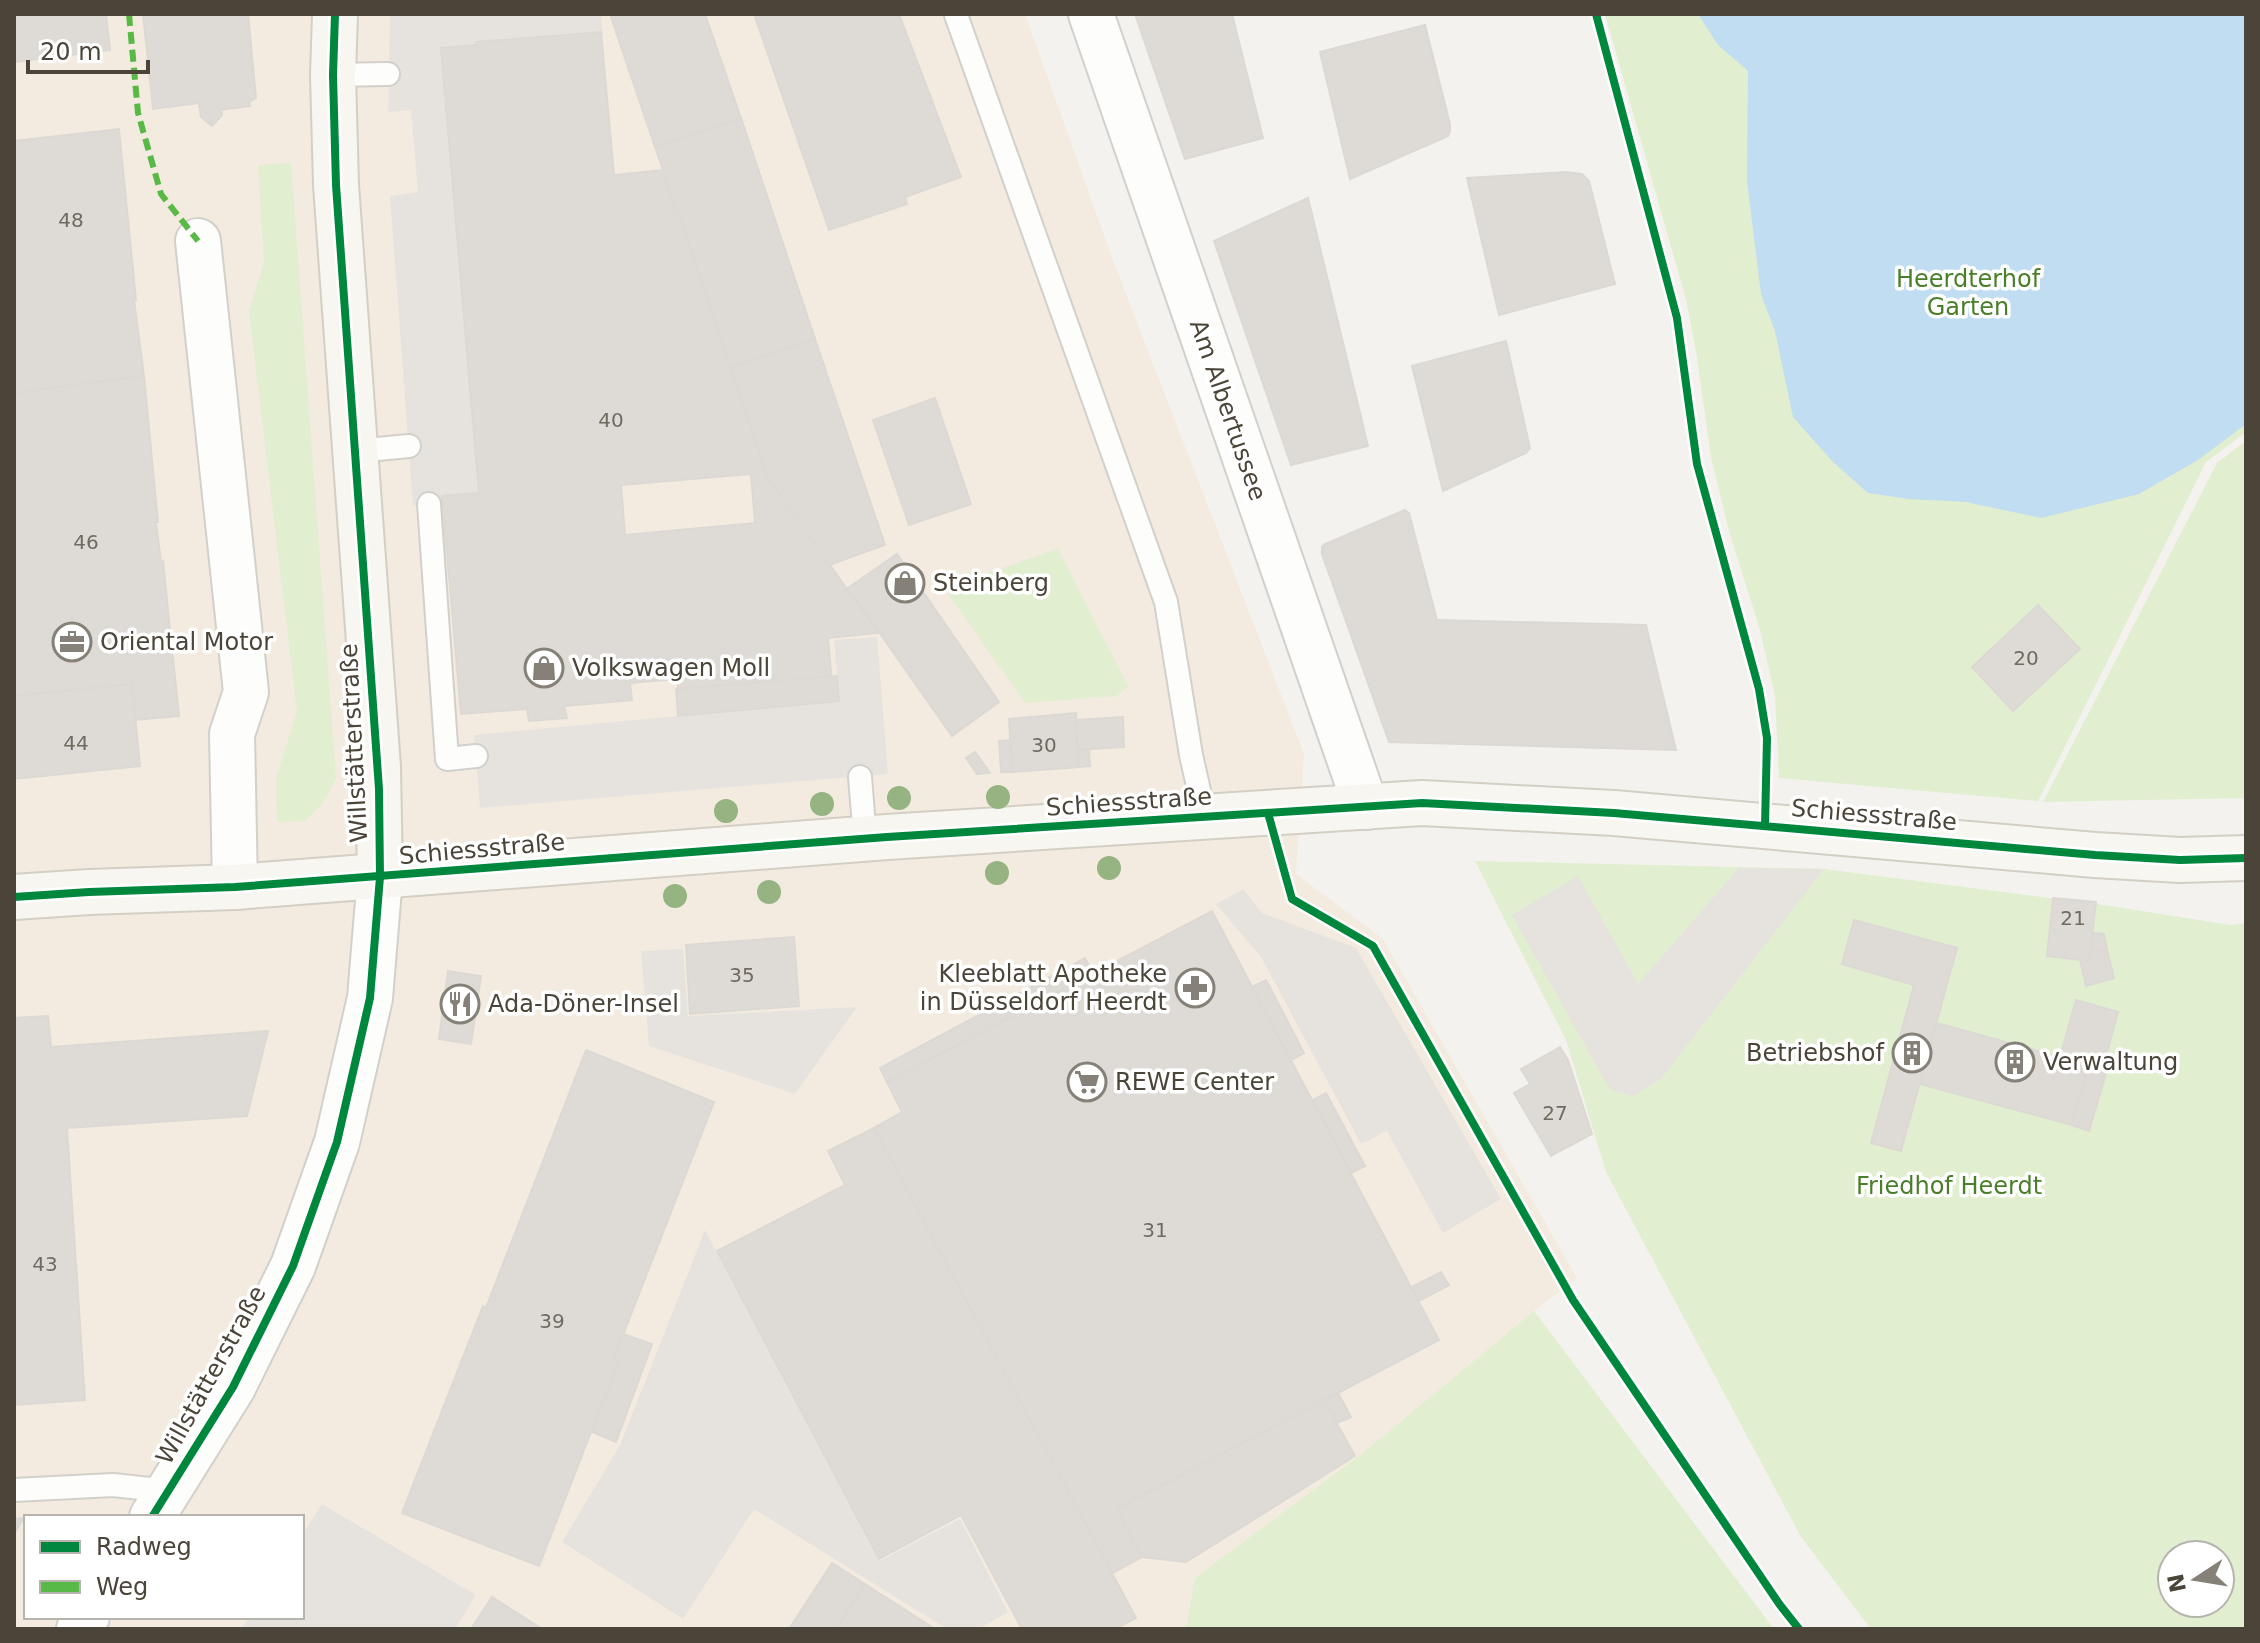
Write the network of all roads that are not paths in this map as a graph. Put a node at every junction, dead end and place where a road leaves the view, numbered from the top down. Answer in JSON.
{"nodes":[{"id":1,"x":335,"y":14,"type":"edge"},
{"id":2,"x":1091,"y":14,"type":"edge"},
{"id":3,"x":956,"y":15,"type":"edge"},
{"id":4,"x":388,"y":74,"type":"dead end"},
{"id":5,"x":333,"y":75,"type":"junction"},
{"id":6,"x":198,"y":241,"type":"dead end"},
{"id":7,"x":409,"y":446,"type":"dead end"},
{"id":8,"x":356,"y":451,"type":"junction"},
{"id":9,"x":429,"y":504,"type":"dead end"},
{"id":10,"x":476,"y":756,"type":"dead end"},
{"id":11,"x":860,"y":777,"type":"dead end"},
{"id":12,"x":1366,"y":807,"type":"junction"},
{"id":13,"x":1205,"y":817,"type":"junction"},
{"id":14,"x":865,"y":839,"type":"junction"},
{"id":15,"x":2246,"y":858,"type":"edge"},
{"id":16,"x":380,"y":877,"type":"junction"},
{"id":17,"x":235,"y":887,"type":"junction"},
{"id":18,"x":14,"y":897,"type":"edge"},
{"id":19,"x":14,"y":1490,"type":"edge"},
{"id":20,"x":160,"y":1504,"type":"edge"}],
"edges":[{"from":1,"to":5,"type":"street","name":"Willstätterstraße"},
{"from":2,"to":12,"type":"street","name":"Am Albertussee"},
{"from":3,"to":13,"type":"lane"},
{"from":4,"to":5,"type":"lane"},
{"from":5,"to":8,"type":"street","name":"Willstätterstraße"},
{"from":6,"to":17,"type":"street"},
{"from":7,"to":8,"type":"lane"},
{"from":8,"to":16,"type":"street","name":"Willstätterstraße"},
{"from":9,"to":10,"type":"lane"},
{"from":11,"to":14,"type":"lane"},
{"from":12,"to":13,"type":"street","name":"Schiessstraße"},
{"from":12,"to":15,"type":"street","name":"Schiessstraße"},
{"from":13,"to":14,"type":"street","name":"Schiessstraße"},
{"from":14,"to":16,"type":"street","name":"Schiessstraße"},
{"from":16,"to":17,"type":"street","name":"Schiessstraße"},
{"from":16,"to":20,"type":"street","name":"Willstätterstraße"},
{"from":17,"to":18,"type":"street","name":"Schiessstraße"},
{"from":19,"to":20,"type":"lane"}]}
